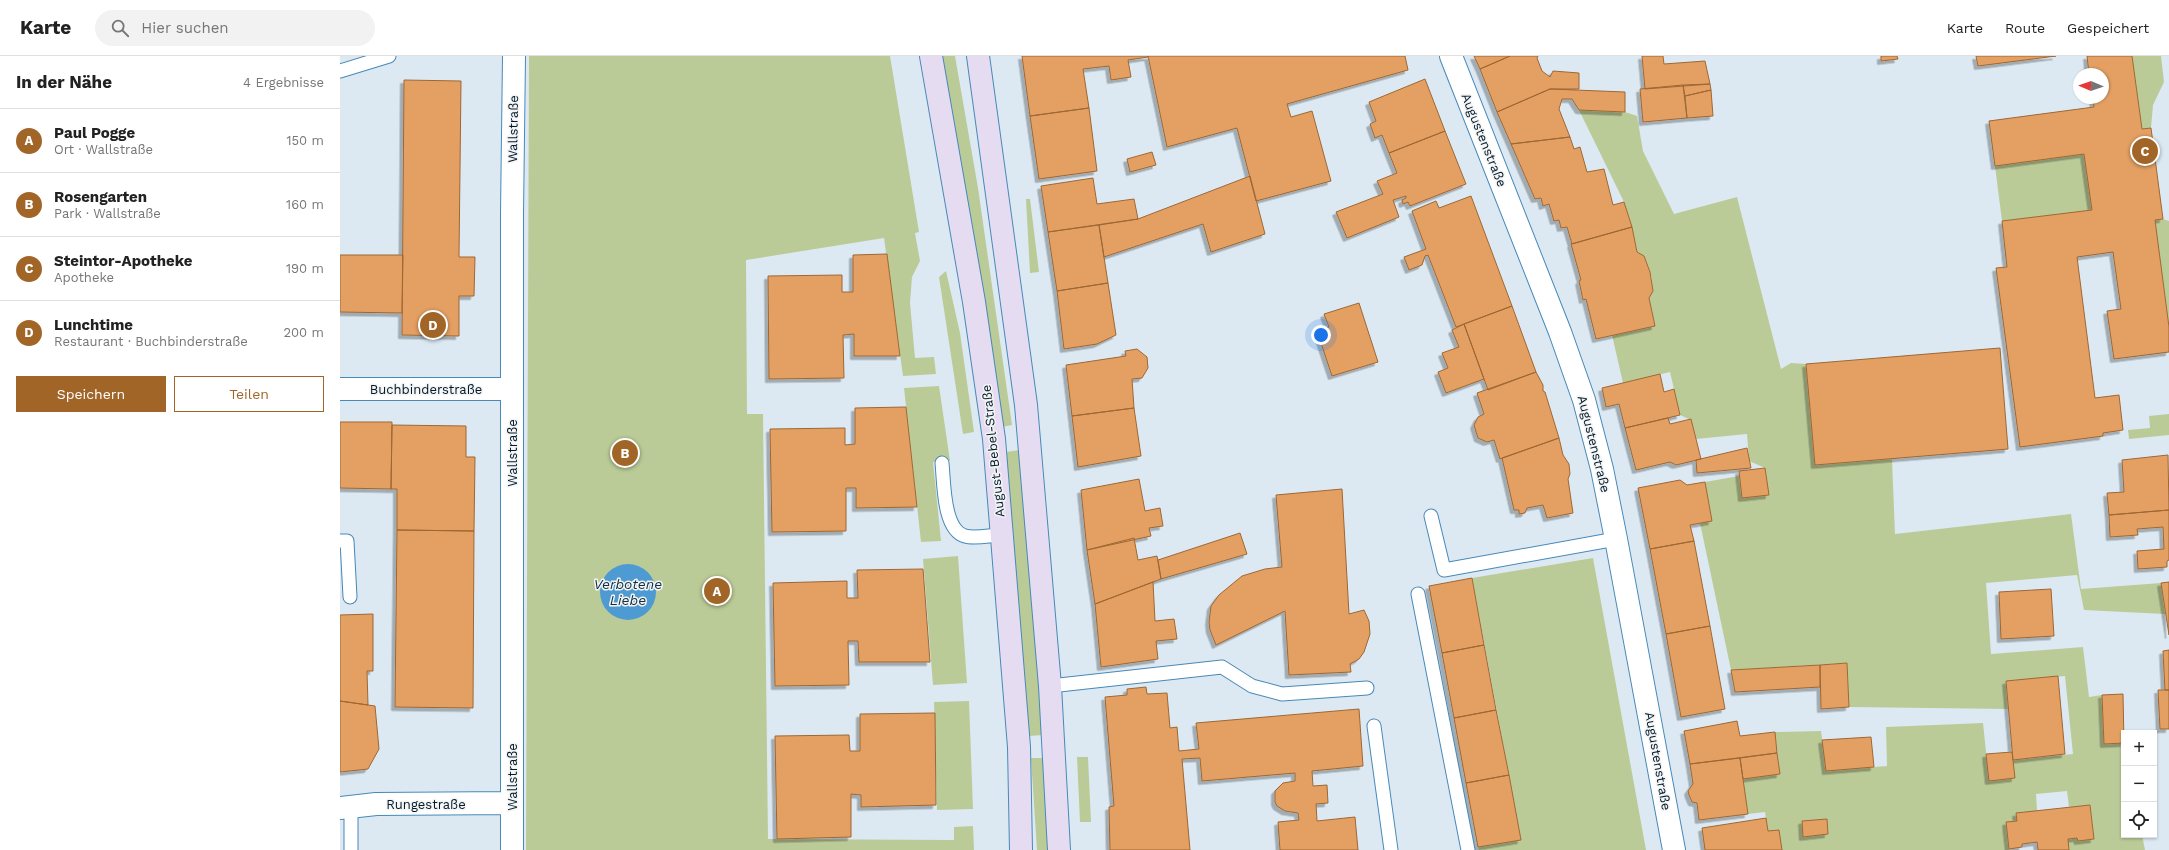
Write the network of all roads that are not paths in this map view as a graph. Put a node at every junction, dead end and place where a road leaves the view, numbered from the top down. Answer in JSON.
{"nodes":[{"id":1,"x":389,"y":56,"type":"edge"},
{"id":2,"x":514,"y":56,"type":"edge"},
{"id":3,"x":931,"y":56,"type":"edge"},
{"id":4,"x":978,"y":56,"type":"edge"},
{"id":5,"x":1450,"y":56,"type":"edge"},
{"id":6,"x":340,"y":71,"type":"edge"},
{"id":7,"x":340,"y":389,"type":"edge"},
{"id":8,"x":512,"y":389,"type":"junction"},
{"id":9,"x":942,"y":463,"type":"dead end"},
{"id":10,"x":1431,"y":516,"type":"dead end"},
{"id":11,"x":1002,"y":535,"type":"junction"},
{"id":12,"x":1616,"y":539,"type":"junction"},
{"id":13,"x":340,"y":541,"type":"edge"},
{"id":14,"x":1418,"y":594,"type":"dead end"},
{"id":15,"x":350,"y":597,"type":"dead end"},
{"id":16,"x":1050,"y":686,"type":"junction"},
{"id":17,"x":1367,"y":688,"type":"dead end"},
{"id":18,"x":1374,"y":726,"type":"dead end"},
{"id":19,"x":512,"y":803,"type":"junction"},
{"id":20,"x":346,"y":807,"type":"edge"},
{"id":21,"x":351,"y":850,"type":"edge"},
{"id":22,"x":512,"y":850,"type":"edge"},
{"id":23,"x":1021,"y":850,"type":"edge"},
{"id":24,"x":1059,"y":850,"type":"edge"},
{"id":25,"x":1391,"y":850,"type":"edge"},
{"id":26,"x":1468,"y":850,"type":"edge"},
{"id":27,"x":1674,"y":850,"type":"edge"}],
"edges":[{"from":1,"to":6,"type":"lane"},
{"from":2,"to":8,"type":"street","name":"Wallstraße"},
{"from":3,"to":11,"type":"main road","name":"August-Bebel-Straße"},
{"from":4,"to":16,"type":"main road"},
{"from":5,"to":12,"type":"street","name":"Augustenstraße"},
{"from":7,"to":8,"type":"street","name":"Buchbinderstraße"},
{"from":8,"to":19,"type":"street","name":"Wallstraße"},
{"from":9,"to":11,"type":"lane"},
{"from":10,"to":12,"type":"lane"},
{"from":11,"to":23,"type":"main road","name":"August-Bebel-Straße"},
{"from":12,"to":27,"type":"street","name":"Augustenstraße"},
{"from":13,"to":15,"type":"lane"},
{"from":14,"to":26,"type":"lane"},
{"from":16,"to":17,"type":"lane"},
{"from":16,"to":24,"type":"main road"},
{"from":18,"to":25,"type":"lane"},
{"from":19,"to":20,"type":"street","name":"Rungestraße"},
{"from":19,"to":22,"type":"street","name":"Wallstraße"},
{"from":20,"to":21,"type":"lane"}]}
